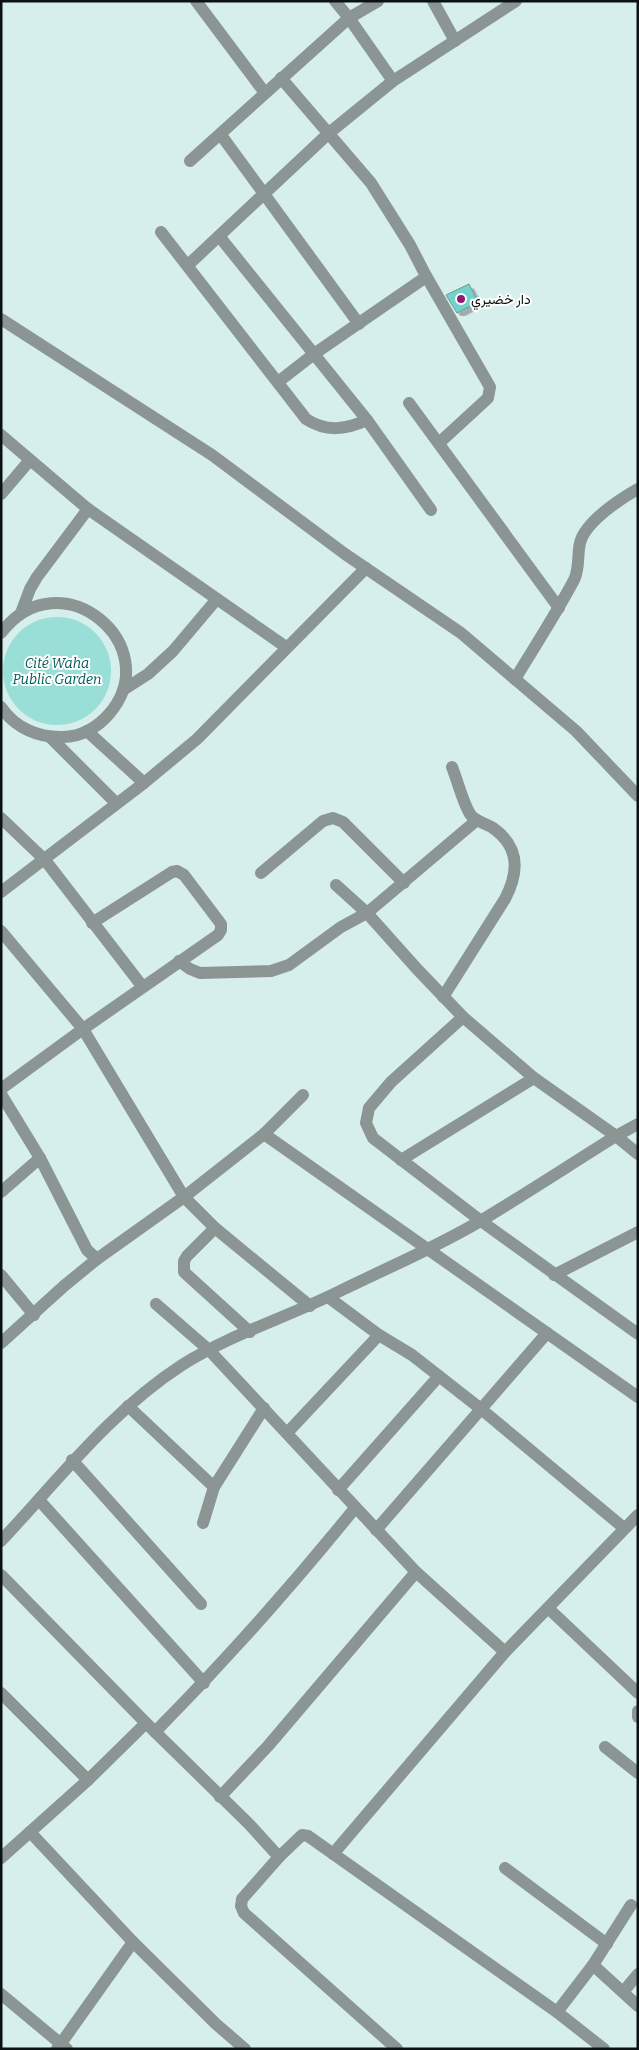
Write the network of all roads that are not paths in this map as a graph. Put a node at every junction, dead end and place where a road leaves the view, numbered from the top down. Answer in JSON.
{"nodes":[{"id":1,"x":196,"y":1,"type":"edge"},
{"id":2,"x":335,"y":1,"type":"edge"},
{"id":3,"x":378,"y":1,"type":"edge"},
{"id":4,"x":433,"y":1,"type":"edge"},
{"id":5,"x":516,"y":1,"type":"edge"},
{"id":6,"x":349,"y":18,"type":"junction"},
{"id":7,"x":455,"y":41,"type":"junction"},
{"id":8,"x":281,"y":78,"type":"junction"},
{"id":9,"x":393,"y":81,"type":"junction"},
{"id":10,"x":264,"y":93,"type":"junction"},
{"id":11,"x":329,"y":132,"type":"junction"},
{"id":12,"x":221,"y":135,"type":"junction"},
{"id":13,"x":190,"y":161,"type":"dead end"},
{"id":14,"x":262,"y":193,"type":"junction"},
{"id":15,"x":161,"y":232,"type":"dead end"},
{"id":16,"x":220,"y":236,"type":"junction"},
{"id":17,"x":188,"y":266,"type":"junction"},
{"id":18,"x":426,"y":277,"type":"junction"},
{"id":19,"x":1,"y":319,"type":"edge"},
{"id":20,"x":359,"y":324,"type":"junction"},
{"id":21,"x":314,"y":354,"type":"junction"},
{"id":22,"x":278,"y":382,"type":"junction"},
{"id":23,"x":409,"y":403,"type":"dead end"},
{"id":24,"x":366,"y":420,"type":"junction"},
{"id":25,"x":1,"y":435,"type":"edge"},
{"id":26,"x":439,"y":443,"type":"junction"},
{"id":27,"x":30,"y":460,"type":"junction"},
{"id":28,"x":638,"y":489,"type":"edge"},
{"id":29,"x":1,"y":494,"type":"edge"},
{"id":30,"x":88,"y":509,"type":"junction"},
{"id":31,"x":431,"y":510,"type":"dead end"},
{"id":32,"x":366,"y":568,"type":"junction"},
{"id":33,"x":216,"y":600,"type":"junction"},
{"id":34,"x":559,"y":608,"type":"junction"},
{"id":35,"x":21,"y":613,"type":"junction"},
{"id":36,"x":1,"y":633,"type":"edge"},
{"id":37,"x":286,"y":647,"type":"junction"},
{"id":38,"x":515,"y":679,"type":"junction"},
{"id":39,"x":123,"y":690,"type":"junction"},
{"id":40,"x":1,"y":707,"type":"edge"},
{"id":41,"x":87,"y":731,"type":"junction"},
{"id":42,"x":51,"y":738,"type":"junction"},
{"id":43,"x":452,"y":767,"type":"dead end"},
{"id":44,"x":144,"y":783,"type":"junction"},
{"id":45,"x":633,"y":788,"type":"edge"},
{"id":46,"x":638,"y":796,"type":"edge"},
{"id":47,"x":116,"y":803,"type":"junction"},
{"id":48,"x":1,"y":818,"type":"edge"},
{"id":49,"x":478,"y":820,"type":"junction"},
{"id":50,"x":45,"y":860,"type":"junction"},
{"id":51,"x":261,"y":873,"type":"dead end"},
{"id":52,"x":404,"y":883,"type":"junction"},
{"id":53,"x":336,"y":885,"type":"dead end"},
{"id":54,"x":1,"y":892,"type":"edge"},
{"id":55,"x":367,"y":913,"type":"junction"},
{"id":56,"x":92,"y":923,"type":"junction"},
{"id":57,"x":1,"y":931,"type":"edge"},
{"id":58,"x":179,"y":961,"type":"junction"},
{"id":59,"x":142,"y":986,"type":"junction"},
{"id":60,"x":443,"y":997,"type":"junction"},
{"id":61,"x":463,"y":1017,"type":"junction"},
{"id":62,"x":83,"y":1028,"type":"junction"},
{"id":63,"x":534,"y":1078,"type":"junction"},
{"id":64,"x":1,"y":1089,"type":"edge"},
{"id":65,"x":1,"y":1094,"type":"edge"},
{"id":66,"x":303,"y":1095,"type":"dead end"},
{"id":67,"x":638,"y":1124,"type":"edge"},
{"id":68,"x":264,"y":1134,"type":"junction"},
{"id":69,"x":616,"y":1136,"type":"junction"},
{"id":70,"x":638,"y":1154,"type":"edge"},
{"id":71,"x":40,"y":1158,"type":"junction"},
{"id":72,"x":401,"y":1160,"type":"junction"},
{"id":73,"x":1,"y":1192,"type":"edge"},
{"id":74,"x":184,"y":1197,"type":"junction"},
{"id":75,"x":480,"y":1221,"type":"junction"},
{"id":76,"x":215,"y":1228,"type":"junction"},
{"id":77,"x":635,"y":1238,"type":"edge"},
{"id":78,"x":427,"y":1248,"type":"junction"},
{"id":79,"x":97,"y":1260,"type":"junction"},
{"id":80,"x":1,"y":1275,"type":"edge"},
{"id":81,"x":554,"y":1275,"type":"junction"},
{"id":82,"x":328,"y":1297,"type":"junction"},
{"id":83,"x":156,"y":1304,"type":"dead end"},
{"id":84,"x":310,"y":1306,"type":"junction"},
{"id":85,"x":34,"y":1315,"type":"junction"},
{"id":86,"x":250,"y":1332,"type":"junction"},
{"id":87,"x":547,"y":1333,"type":"junction"},
{"id":88,"x":638,"y":1334,"type":"edge"},
{"id":89,"x":379,"y":1335,"type":"junction"},
{"id":90,"x":1,"y":1343,"type":"edge"},
{"id":91,"x":209,"y":1350,"type":"junction"},
{"id":92,"x":439,"y":1376,"type":"junction"},
{"id":93,"x":638,"y":1397,"type":"edge"},
{"id":94,"x":128,"y":1406,"type":"junction"},
{"id":95,"x":264,"y":1408,"type":"junction"},
{"id":96,"x":481,"y":1409,"type":"junction"},
{"id":97,"x":286,"y":1433,"type":"junction"},
{"id":98,"x":72,"y":1460,"type":"junction"},
{"id":99,"x":214,"y":1487,"type":"junction"},
{"id":100,"x":338,"y":1490,"type":"junction"},
{"id":101,"x":39,"y":1500,"type":"junction"},
{"id":102,"x":355,"y":1508,"type":"junction"},
{"id":103,"x":638,"y":1515,"type":"edge"},
{"id":104,"x":203,"y":1522,"type":"dead end"},
{"id":105,"x":624,"y":1528,"type":"junction"},
{"id":106,"x":376,"y":1530,"type":"junction"},
{"id":107,"x":1,"y":1541,"type":"edge"},
{"id":108,"x":416,"y":1572,"type":"junction"},
{"id":109,"x":1,"y":1575,"type":"edge"},
{"id":110,"x":201,"y":1604,"type":"dead end"},
{"id":111,"x":548,"y":1608,"type":"junction"},
{"id":112,"x":505,"y":1652,"type":"junction"},
{"id":113,"x":204,"y":1683,"type":"junction"},
{"id":114,"x":1,"y":1693,"type":"edge"},
{"id":115,"x":638,"y":1694,"type":"edge"},
{"id":116,"x":638,"y":1711,"type":"edge"},
{"id":117,"x":638,"y":1717,"type":"edge"},
{"id":118,"x":150,"y":1728,"type":"junction"},
{"id":119,"x":605,"y":1747,"type":"dead end"},
{"id":120,"x":638,"y":1773,"type":"edge"},
{"id":121,"x":88,"y":1780,"type":"junction"},
{"id":122,"x":220,"y":1797,"type":"junction"},
{"id":123,"x":30,"y":1832,"type":"junction"},
{"id":124,"x":332,"y":1854,"type":"junction"},
{"id":125,"x":279,"y":1857,"type":"junction"},
{"id":126,"x":1,"y":1858,"type":"edge"},
{"id":127,"x":505,"y":1868,"type":"dead end"},
{"id":128,"x":631,"y":1905,"type":"dead end"},
{"id":129,"x":133,"y":1942,"type":"junction"},
{"id":130,"x":606,"y":1944,"type":"junction"},
{"id":131,"x":593,"y":1965,"type":"junction"},
{"id":132,"x":638,"y":1974,"type":"edge"},
{"id":133,"x":623,"y":1992,"type":"junction"},
{"id":134,"x":1,"y":1994,"type":"edge"},
{"id":135,"x":638,"y":2006,"type":"edge"},
{"id":136,"x":558,"y":2012,"type":"junction"},
{"id":137,"x":61,"y":2047,"type":"edge"},
{"id":138,"x":245,"y":2049,"type":"edge"},
{"id":139,"x":397,"y":2049,"type":"edge"},
{"id":140,"x":604,"y":2049,"type":"edge"}],
"edges":[{"from":1,"to":10,"type":"street"},
{"from":2,"to":6,"type":"street"},
{"from":3,"to":6,"type":"street"},
{"from":4,"to":7,"type":"street"},
{"from":5,"to":7,"type":"street"},
{"from":6,"to":8,"type":"street"},
{"from":6,"to":9,"type":"street"},
{"from":7,"to":9,"type":"street"},
{"from":8,"to":10,"type":"street"},
{"from":8,"to":11,"type":"street"},
{"from":9,"to":11,"type":"street"},
{"from":10,"to":12,"type":"street"},
{"from":11,"to":14,"type":"street"},
{"from":11,"to":18,"type":"street"},
{"from":12,"to":13,"type":"street"},
{"from":12,"to":14,"type":"street"},
{"from":14,"to":16,"type":"street"},
{"from":14,"to":20,"type":"street"},
{"from":15,"to":17,"type":"street"},
{"from":16,"to":17,"type":"street"},
{"from":16,"to":21,"type":"street"},
{"from":17,"to":22,"type":"street"},
{"from":18,"to":20,"type":"street"},
{"from":18,"to":26,"type":"street"},
{"from":19,"to":32,"type":"street"},
{"from":20,"to":21,"type":"street"},
{"from":21,"to":22,"type":"street"},
{"from":21,"to":24,"type":"street"},
{"from":22,"to":24,"type":"street"},
{"from":23,"to":26,"type":"street"},
{"from":24,"to":31,"type":"street"},
{"from":25,"to":27,"type":"street"},
{"from":26,"to":34,"type":"street"},
{"from":27,"to":29,"type":"street"},
{"from":27,"to":30,"type":"street"},
{"from":28,"to":34,"type":"street"},
{"from":30,"to":33,"type":"street"},
{"from":30,"to":35,"type":"street"},
{"from":32,"to":37,"type":"street"},
{"from":32,"to":38,"type":"street"},
{"from":33,"to":37,"type":"street"},
{"from":33,"to":39,"type":"street"},
{"from":34,"to":38,"type":"street"},
{"from":35,"to":36,"type":"street"},
{"from":35,"to":39,"type":"street"},
{"from":37,"to":44,"type":"street"},
{"from":38,"to":45,"type":"street"},
{"from":39,"to":41,"type":"street"},
{"from":40,"to":42,"type":"street"},
{"from":41,"to":42,"type":"street"},
{"from":41,"to":44,"type":"street"},
{"from":42,"to":47,"type":"street"},
{"from":43,"to":49,"type":"street"},
{"from":44,"to":47,"type":"street"},
{"from":45,"to":46,"type":"street"},
{"from":47,"to":50,"type":"street"},
{"from":48,"to":50,"type":"street"},
{"from":49,"to":52,"type":"street"},
{"from":49,"to":60,"type":"street"},
{"from":50,"to":54,"type":"street"},
{"from":50,"to":56,"type":"street"},
{"from":51,"to":52,"type":"street"},
{"from":52,"to":55,"type":"street"},
{"from":53,"to":55,"type":"street"},
{"from":55,"to":58,"type":"street"},
{"from":55,"to":60,"type":"street"},
{"from":56,"to":58,"type":"street"},
{"from":56,"to":59,"type":"street"},
{"from":57,"to":62,"type":"street"},
{"from":58,"to":59,"type":"street"},
{"from":59,"to":62,"type":"street"},
{"from":60,"to":61,"type":"street"},
{"from":61,"to":63,"type":"street"},
{"from":61,"to":72,"type":"street"},
{"from":62,"to":64,"type":"street"},
{"from":62,"to":74,"type":"street"},
{"from":63,"to":69,"type":"street"},
{"from":63,"to":72,"type":"street"},
{"from":65,"to":71,"type":"street"},
{"from":66,"to":68,"type":"street"},
{"from":67,"to":69,"type":"street"},
{"from":68,"to":74,"type":"street"},
{"from":68,"to":78,"type":"street"},
{"from":69,"to":70,"type":"street"},
{"from":69,"to":75,"type":"street"},
{"from":71,"to":73,"type":"street"},
{"from":71,"to":79,"type":"street"},
{"from":72,"to":75,"type":"street"},
{"from":74,"to":76,"type":"street"},
{"from":74,"to":79,"type":"street"},
{"from":75,"to":78,"type":"street"},
{"from":75,"to":81,"type":"street"},
{"from":76,"to":84,"type":"street"},
{"from":76,"to":86,"type":"street"},
{"from":77,"to":81,"type":"street"},
{"from":78,"to":82,"type":"street"},
{"from":78,"to":87,"type":"street"},
{"from":79,"to":85,"type":"street"},
{"from":80,"to":85,"type":"street"},
{"from":81,"to":88,"type":"street"},
{"from":82,"to":84,"type":"street"},
{"from":82,"to":89,"type":"street"},
{"from":83,"to":91,"type":"street"},
{"from":84,"to":86,"type":"street"},
{"from":85,"to":90,"type":"street"},
{"from":86,"to":91,"type":"street"},
{"from":87,"to":93,"type":"street"},
{"from":87,"to":96,"type":"street"},
{"from":89,"to":92,"type":"street"},
{"from":89,"to":97,"type":"street"},
{"from":91,"to":94,"type":"street"},
{"from":91,"to":95,"type":"street"},
{"from":92,"to":96,"type":"street"},
{"from":92,"to":100,"type":"street"},
{"from":94,"to":98,"type":"street"},
{"from":94,"to":99,"type":"street"},
{"from":95,"to":97,"type":"street"},
{"from":95,"to":99,"type":"street"},
{"from":96,"to":105,"type":"street"},
{"from":96,"to":106,"type":"street"},
{"from":97,"to":100,"type":"street"},
{"from":98,"to":101,"type":"street"},
{"from":98,"to":110,"type":"street"},
{"from":99,"to":104,"type":"street"},
{"from":100,"to":102,"type":"street"},
{"from":101,"to":107,"type":"street"},
{"from":101,"to":113,"type":"street"},
{"from":102,"to":106,"type":"street"},
{"from":102,"to":113,"type":"street"},
{"from":103,"to":105,"type":"street"},
{"from":105,"to":111,"type":"street"},
{"from":106,"to":108,"type":"street"},
{"from":108,"to":112,"type":"street"},
{"from":108,"to":122,"type":"street"},
{"from":109,"to":118,"type":"street"},
{"from":111,"to":112,"type":"street"},
{"from":111,"to":115,"type":"street"},
{"from":112,"to":124,"type":"street"},
{"from":113,"to":118,"type":"street"},
{"from":114,"to":121,"type":"street"},
{"from":116,"to":117,"type":"street"},
{"from":118,"to":121,"type":"street"},
{"from":118,"to":122,"type":"street"},
{"from":119,"to":120,"type":"street"},
{"from":121,"to":123,"type":"street"},
{"from":122,"to":125,"type":"street"},
{"from":123,"to":126,"type":"street"},
{"from":123,"to":129,"type":"street"},
{"from":124,"to":125,"type":"street"},
{"from":124,"to":136,"type":"street"},
{"from":125,"to":139,"type":"street"},
{"from":127,"to":130,"type":"street"},
{"from":128,"to":130,"type":"street"},
{"from":129,"to":137,"type":"street"},
{"from":129,"to":138,"type":"street"},
{"from":130,"to":131,"type":"street"},
{"from":131,"to":133,"type":"street"},
{"from":131,"to":136,"type":"street"},
{"from":132,"to":133,"type":"street"},
{"from":133,"to":135,"type":"street"},
{"from":134,"to":137,"type":"street"},
{"from":136,"to":140,"type":"street"}]}
